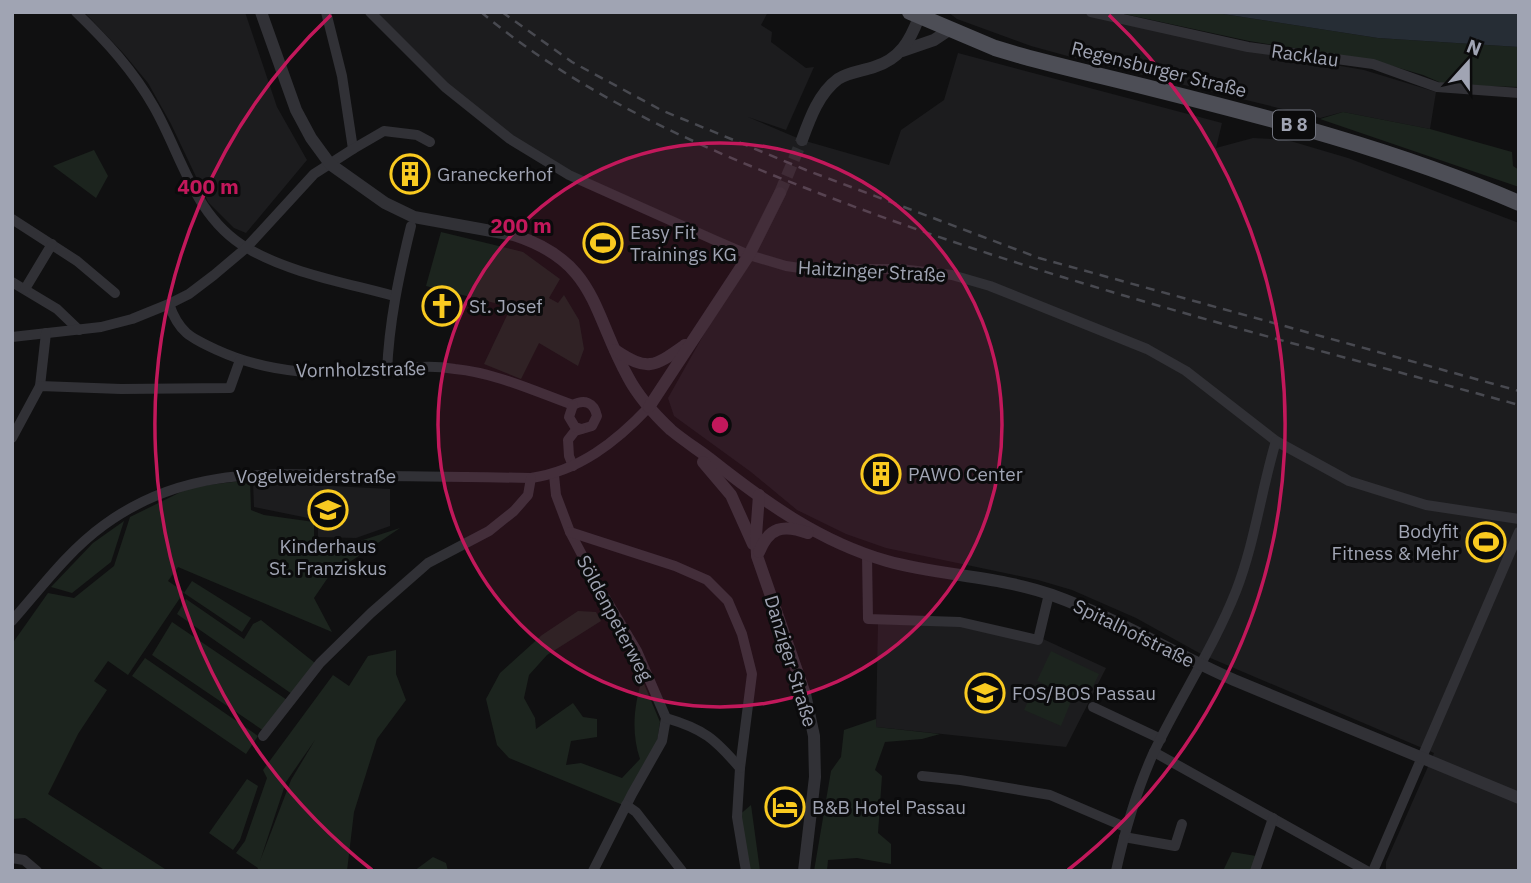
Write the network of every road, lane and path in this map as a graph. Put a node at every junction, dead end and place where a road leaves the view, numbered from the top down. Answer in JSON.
{"nodes":[{"id":1,"x":76,"y":12,"type":"edge"},
{"id":2,"x":261,"y":12,"type":"edge"},
{"id":3,"x":326,"y":12,"type":"edge"},
{"id":4,"x":370,"y":12,"type":"edge"},
{"id":5,"x":1091,"y":12,"type":"edge"},
{"id":6,"x":917,"y":14,"type":"edge"},
{"id":7,"x":949,"y":30,"type":"junction"},
{"id":8,"x":902,"y":51,"type":"junction"},
{"id":9,"x":1519,"y":93,"type":"edge"},
{"id":10,"x":802,"y":140,"type":"tunnel mouth"},
{"id":11,"x":429,"y":142,"type":"dead end"},
{"id":12,"x":353,"y":149,"type":"junction"},
{"id":13,"x":330,"y":164,"type":"junction"},
{"id":14,"x":780,"y":193,"type":"tunnel mouth"},
{"id":15,"x":1519,"y":203,"type":"edge"},
{"id":16,"x":12,"y":219,"type":"edge"},
{"id":17,"x":411,"y":226,"type":"dead end"},
{"id":18,"x":52,"y":244,"type":"junction"},
{"id":19,"x":246,"y":248,"type":"junction"},
{"id":20,"x":749,"y":255,"type":"junction"},
{"id":21,"x":12,"y":282,"type":"edge"},
{"id":22,"x":25,"y":289,"type":"junction"},
{"id":23,"x":115,"y":293,"type":"dead end"},
{"id":24,"x":394,"y":296,"type":"junction"},
{"id":25,"x":169,"y":304,"type":"junction"},
{"id":26,"x":79,"y":330,"type":"junction"},
{"id":27,"x":46,"y":333,"type":"junction"},
{"id":28,"x":12,"y":337,"type":"edge"},
{"id":29,"x":692,"y":340,"type":"junction"},
{"id":30,"x":615,"y":349,"type":"junction"},
{"id":31,"x":240,"y":360,"type":"junction"},
{"id":32,"x":387,"y":372,"type":"junction"},
{"id":33,"x":40,"y":386,"type":"junction"},
{"id":34,"x":573,"y":405,"type":"junction"},
{"id":35,"x":649,"y":407,"type":"junction"},
{"id":36,"x":581,"y":429,"type":"junction"},
{"id":37,"x":671,"y":429,"type":"junction"},
{"id":38,"x":12,"y":438,"type":"edge"},
{"id":39,"x":1276,"y":441,"type":"junction"},
{"id":40,"x":573,"y":466,"type":"junction"},
{"id":41,"x":554,"y":475,"type":"junction"},
{"id":42,"x":531,"y":478,"type":"junction"},
{"id":43,"x":759,"y":495,"type":"junction"},
{"id":44,"x":1519,"y":519,"type":"edge"},
{"id":45,"x":570,"y":532,"type":"junction"},
{"id":46,"x":1519,"y":532,"type":"edge"},
{"id":47,"x":832,"y":541,"type":"junction"},
{"id":48,"x":757,"y":555,"type":"junction"},
{"id":49,"x":867,"y":555,"type":"junction"},
{"id":50,"x":1049,"y":594,"type":"junction"},
{"id":51,"x":12,"y":621,"type":"edge"},
{"id":52,"x":1200,"y":665,"type":"junction"},
{"id":53,"x":1093,"y":707,"type":"dead end"},
{"id":54,"x":666,"y":718,"type":"junction"},
{"id":55,"x":263,"y":736,"type":"dead end"},
{"id":56,"x":1161,"y":739,"type":"junction"},
{"id":57,"x":1154,"y":752,"type":"junction"},
{"id":58,"x":1422,"y":757,"type":"junction"},
{"id":59,"x":740,"y":768,"type":"junction"},
{"id":60,"x":922,"y":776,"type":"dead end"},
{"id":61,"x":1519,"y":797,"type":"edge"},
{"id":62,"x":626,"y":805,"type":"junction"},
{"id":63,"x":1273,"y":818,"type":"junction"},
{"id":64,"x":1182,"y":824,"type":"dead end"},
{"id":65,"x":1124,"y":832,"type":"junction"},
{"id":66,"x":12,"y":858,"type":"edge"},
{"id":67,"x":37,"y":871,"type":"edge"},
{"id":68,"x":593,"y":871,"type":"edge"},
{"id":69,"x":682,"y":871,"type":"edge"},
{"id":70,"x":746,"y":871,"type":"edge"},
{"id":71,"x":804,"y":871,"type":"edge"},
{"id":72,"x":1116,"y":871,"type":"edge"},
{"id":73,"x":1255,"y":871,"type":"edge"},
{"id":74,"x":1367,"y":871,"type":"edge"},
{"id":75,"x":1373,"y":871,"type":"edge"}],
"edges":[{"from":1,"to":19,"type":"street"},
{"from":2,"to":13,"type":"street","name":"Spitalhofstraße"},
{"from":3,"to":12,"type":"street"},
{"from":4,"to":20,"type":"street","name":"Haitzinger Straße"},
{"from":5,"to":9,"type":"street","name":"Racklau"},
{"from":6,"to":7,"type":"main road","name":"Regensburger Straße","number":"B 8"},
{"from":6,"to":8,"type":"street"},
{"from":7,"to":8,"type":"street"},
{"from":7,"to":15,"type":"main road","name":"Regensburger Straße","number":"B 8"},
{"from":8,"to":10,"type":"street"},
{"from":11,"to":12,"type":"street"},
{"from":12,"to":13,"type":"street"},
{"from":13,"to":19,"type":"street"},
{"from":13,"to":30,"type":"street","name":"Spitalhofstraße"},
{"from":14,"to":20,"type":"street"},
{"from":16,"to":18,"type":"street"},
{"from":17,"to":24,"type":"street"},
{"from":18,"to":22,"type":"street"},
{"from":18,"to":23,"type":"street"},
{"from":19,"to":24,"type":"street"},
{"from":19,"to":25,"type":"street"},
{"from":20,"to":29,"type":"street"},
{"from":20,"to":39,"type":"street","name":"Haitzinger Straße"},
{"from":21,"to":22,"type":"street"},
{"from":22,"to":26,"type":"street"},
{"from":24,"to":32,"type":"street"},
{"from":25,"to":26,"type":"street"},
{"from":25,"to":31,"type":"street","name":"Vornholzstraße"},
{"from":26,"to":27,"type":"street"},
{"from":27,"to":28,"type":"street"},
{"from":27,"to":33,"type":"street"},
{"from":29,"to":30,"type":"street"},
{"from":29,"to":35,"type":"street"},
{"from":30,"to":35,"type":"street","name":"Spitalhofstraße"},
{"from":31,"to":32,"type":"street","name":"Vornholzstraße"},
{"from":31,"to":33,"type":"street"},
{"from":32,"to":34,"type":"street","name":"Vornholzstraße"},
{"from":33,"to":38,"type":"street"},
{"from":34,"to":36,"type":"street"},
{"from":34,"to":36,"type":"street","name":"Vornholzstraße"},
{"from":35,"to":37,"type":"street","name":"Spitalhofstraße"},
{"from":35,"to":40,"type":"street","name":"Vogelweiderstraße"},
{"from":36,"to":40,"type":"street","name":"Vornholzstraße"},
{"from":37,"to":43,"type":"street","name":"Spitalhofstraße"},
{"from":37,"to":48,"type":"street"},
{"from":39,"to":44,"type":"street","name":"Haitzinger Straße"},
{"from":39,"to":52,"type":"street"},
{"from":40,"to":41,"type":"street","name":"Vogelweiderstraße"},
{"from":41,"to":42,"type":"street","name":"Vogelweiderstraße"},
{"from":41,"to":45,"type":"street","name":"Söldenpeterweg"},
{"from":42,"to":51,"type":"street","name":"Vogelweiderstraße"},
{"from":42,"to":55,"type":"street"},
{"from":43,"to":47,"type":"street","name":"Spitalhofstraße"},
{"from":43,"to":48,"type":"street","name":"Danziger Straße"},
{"from":45,"to":54,"type":"street","name":"Söldenpeterweg"},
{"from":45,"to":59,"type":"street"},
{"from":46,"to":58,"type":"street"},
{"from":47,"to":48,"type":"street"},
{"from":47,"to":49,"type":"street","name":"Spitalhofstraße"},
{"from":48,"to":71,"type":"street","name":"Danziger Straße"},
{"from":49,"to":50,"type":"street","name":"Spitalhofstraße"},
{"from":49,"to":50,"type":"street"},
{"from":50,"to":52,"type":"street","name":"Spitalhofstraße"},
{"from":52,"to":56,"type":"street"},
{"from":52,"to":58,"type":"street","name":"Spitalhofstraße"},
{"from":53,"to":56,"type":"street"},
{"from":54,"to":59,"type":"street"},
{"from":54,"to":62,"type":"street"},
{"from":56,"to":57,"type":"street"},
{"from":57,"to":63,"type":"street"},
{"from":57,"to":65,"type":"street"},
{"from":58,"to":61,"type":"street","name":"Spitalhofstraße"},
{"from":58,"to":75,"type":"street"},
{"from":59,"to":70,"type":"street"},
{"from":60,"to":65,"type":"street"},
{"from":62,"to":68,"type":"street"},
{"from":62,"to":69,"type":"street"},
{"from":63,"to":73,"type":"street"},
{"from":63,"to":74,"type":"street"},
{"from":64,"to":65,"type":"street"},
{"from":65,"to":72,"type":"street"},
{"from":66,"to":67,"type":"street"}]}
